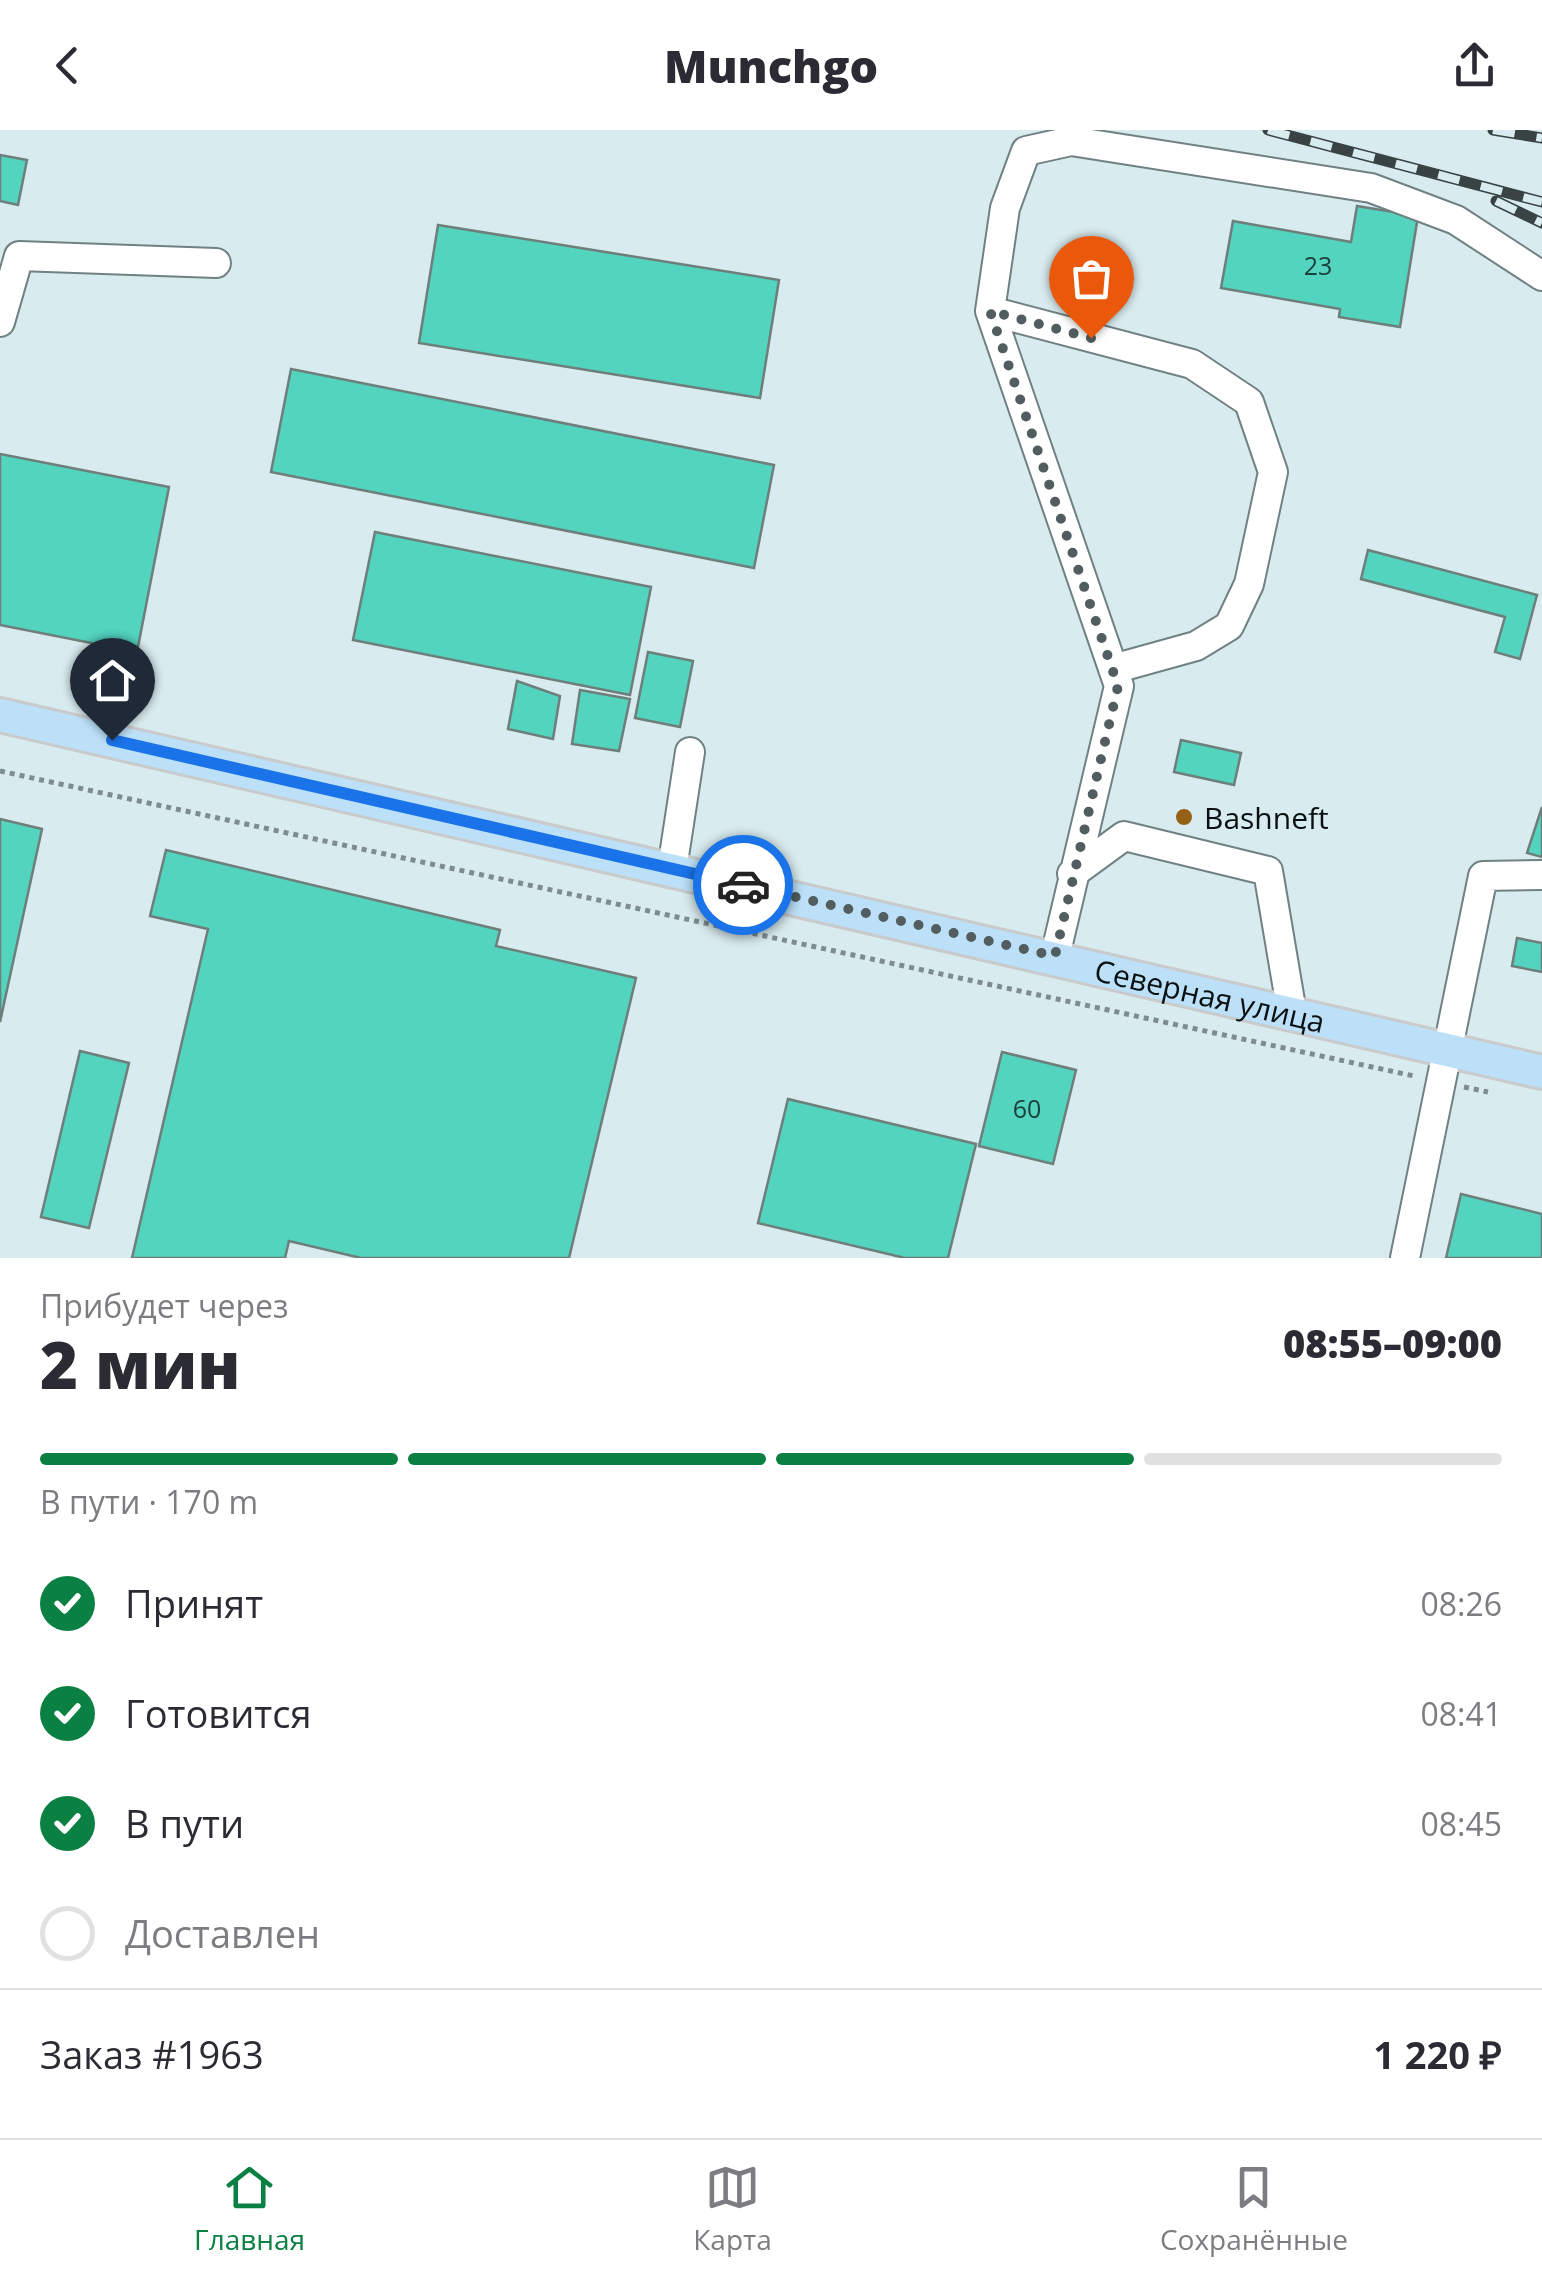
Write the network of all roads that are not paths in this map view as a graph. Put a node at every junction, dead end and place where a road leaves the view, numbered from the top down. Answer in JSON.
{"nodes":[{"id":1,"x":216,"y":263,"type":"dead end"},
{"id":2,"x":1542,"y":276,"type":"edge"},
{"id":3,"x":990,"y":311,"type":"junction"},
{"id":4,"x":0,"y":322,"type":"edge"},
{"id":5,"x":1113,"y":669,"type":"junction"},
{"id":6,"x":0,"y":714,"type":"edge"},
{"id":7,"x":690,"y":752,"type":"dead end"},
{"id":8,"x":672,"y":868,"type":"junction"},
{"id":9,"x":1072,"y":874,"type":"junction"},
{"id":10,"x":1542,"y":875,"type":"edge"},
{"id":11,"x":1055,"y":956,"type":"junction"},
{"id":12,"x":1292,"y":1013,"type":"junction"},
{"id":13,"x":1445,"y":1049,"type":"junction"},
{"id":14,"x":1542,"y":1072,"type":"edge"},
{"id":15,"x":1405,"y":1258,"type":"edge"}],
"edges":[{"from":1,"to":4,"type":"street"},
{"from":2,"to":3,"type":"street"},
{"from":3,"to":5,"type":"street"},
{"from":3,"to":5,"type":"street"},
{"from":5,"to":9,"type":"street"},
{"from":6,"to":8,"type":"main road","name":"Северная улица"},
{"from":7,"to":8,"type":"street"},
{"from":8,"to":11,"type":"main road","name":"Северная улица"},
{"from":9,"to":11,"type":"street"},
{"from":9,"to":12,"type":"street"},
{"from":10,"to":13,"type":"street"},
{"from":11,"to":12,"type":"main road","name":"Северная улица"},
{"from":12,"to":13,"type":"main road","name":"Северная улица"},
{"from":13,"to":14,"type":"main road","name":"Северная улица"},
{"from":13,"to":15,"type":"street"}]}
